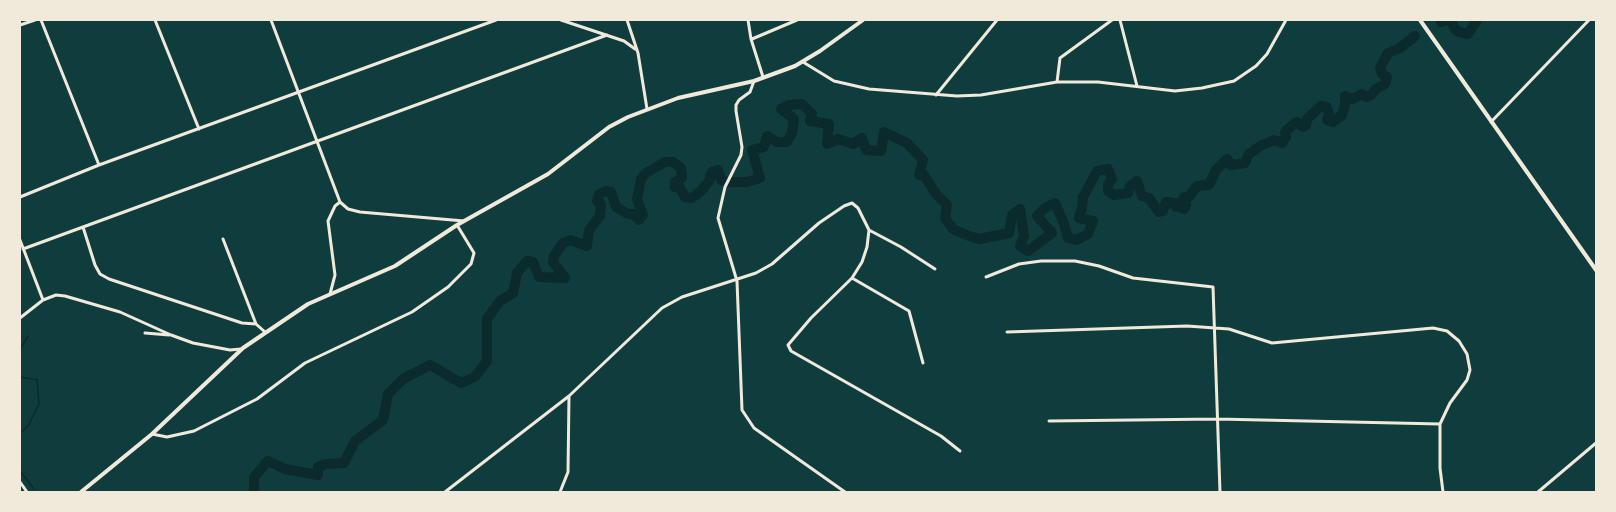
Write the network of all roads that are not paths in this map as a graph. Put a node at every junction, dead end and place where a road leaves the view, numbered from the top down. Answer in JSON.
{"nodes":[{"id":1,"x":35,"y":20,"type":"edge"},
{"id":2,"x":41,"y":20,"type":"edge"},
{"id":3,"x":155,"y":20,"type":"edge"},
{"id":4,"x":271,"y":20,"type":"edge"},
{"id":5,"x":496,"y":20,"type":"edge"},
{"id":6,"x":561,"y":20,"type":"edge"},
{"id":7,"x":627,"y":20,"type":"edge"},
{"id":8,"x":748,"y":20,"type":"edge"},
{"id":9,"x":797,"y":20,"type":"edge"},
{"id":10,"x":863,"y":20,"type":"edge"},
{"id":11,"x":997,"y":20,"type":"edge"},
{"id":12,"x":1112,"y":20,"type":"edge"},
{"id":13,"x":1120,"y":20,"type":"edge"},
{"id":14,"x":1286,"y":20,"type":"edge"},
{"id":15,"x":1420,"y":20,"type":"edge"},
{"id":16,"x":1589,"y":20,"type":"edge"},
{"id":17,"x":20,"y":25,"type":"edge"},
{"id":18,"x":607,"y":35,"type":"junction"},
{"id":19,"x":751,"y":39,"type":"junction"},
{"id":20,"x":638,"y":53,"type":"junction"},
{"id":21,"x":803,"y":62,"type":"junction"},
{"id":22,"x":763,"y":77,"type":"junction"},
{"id":23,"x":754,"y":81,"type":"junction"},
{"id":24,"x":1057,"y":82,"type":"junction"},
{"id":25,"x":1137,"y":86,"type":"junction"},
{"id":26,"x":298,"y":93,"type":"junction"},
{"id":27,"x":936,"y":95,"type":"junction"},
{"id":28,"x":647,"y":109,"type":"junction"},
{"id":29,"x":1491,"y":122,"type":"junction"},
{"id":30,"x":199,"y":129,"type":"junction"},
{"id":31,"x":317,"y":141,"type":"junction"},
{"id":32,"x":99,"y":165,"type":"junction"},
{"id":33,"x":20,"y":197,"type":"edge"},
{"id":34,"x":340,"y":202,"type":"junction"},
{"id":35,"x":465,"y":221,"type":"junction"},
{"id":36,"x":457,"y":225,"type":"junction"},
{"id":37,"x":83,"y":227,"type":"junction"},
{"id":38,"x":869,"y":230,"type":"junction"},
{"id":39,"x":223,"y":239,"type":"dead end"},
{"id":40,"x":20,"y":240,"type":"edge"},
{"id":41,"x":23,"y":249,"type":"junction"},
{"id":42,"x":935,"y":269,"type":"dead end"},
{"id":43,"x":1596,"y":270,"type":"edge"},
{"id":44,"x":852,"y":278,"type":"junction"},
{"id":45,"x":986,"y":278,"type":"dead end"},
{"id":46,"x":737,"y":281,"type":"junction"},
{"id":47,"x":330,"y":295,"type":"junction"},
{"id":48,"x":44,"y":300,"type":"junction"},
{"id":49,"x":20,"y":318,"type":"edge"},
{"id":50,"x":256,"y":324,"type":"junction"},
{"id":51,"x":1216,"y":329,"type":"junction"},
{"id":52,"x":265,"y":332,"type":"junction"},
{"id":53,"x":1007,"y":332,"type":"dead end"},
{"id":54,"x":145,"y":333,"type":"dead end"},
{"id":55,"x":171,"y":335,"type":"junction"},
{"id":56,"x":243,"y":348,"type":"junction"},
{"id":57,"x":922,"y":363,"type":"dead end"},
{"id":58,"x":568,"y":396,"type":"junction"},
{"id":59,"x":1217,"y":419,"type":"junction"},
{"id":60,"x":1049,"y":421,"type":"dead end"},
{"id":61,"x":1440,"y":424,"type":"junction"},
{"id":62,"x":152,"y":434,"type":"junction"},
{"id":63,"x":1596,"y":443,"type":"edge"},
{"id":64,"x":960,"y":451,"type":"dead end"},
{"id":65,"x":20,"y":482,"type":"edge"},
{"id":66,"x":27,"y":492,"type":"edge"},
{"id":67,"x":81,"y":492,"type":"edge"},
{"id":68,"x":445,"y":492,"type":"edge"},
{"id":69,"x":560,"y":492,"type":"edge"},
{"id":70,"x":845,"y":492,"type":"edge"},
{"id":71,"x":1220,"y":492,"type":"edge"},
{"id":72,"x":1443,"y":492,"type":"edge"},
{"id":73,"x":1539,"y":492,"type":"edge"}],
"edges":[{"from":1,"to":17,"type":"street"},
{"from":2,"to":32,"type":"street"},
{"from":3,"to":30,"type":"street"},
{"from":4,"to":26,"type":"street"},
{"from":5,"to":26,"type":"street"},
{"from":6,"to":18,"type":"street"},
{"from":7,"to":20,"type":"street"},
{"from":8,"to":19,"type":"street"},
{"from":9,"to":19,"type":"street"},
{"from":10,"to":21,"type":"street"},
{"from":11,"to":27,"type":"street"},
{"from":12,"to":24,"type":"street"},
{"from":13,"to":25,"type":"street"},
{"from":14,"to":25,"type":"street"},
{"from":15,"to":29,"type":"street"},
{"from":16,"to":29,"type":"street"},
{"from":18,"to":20,"type":"street"},
{"from":18,"to":31,"type":"street"},
{"from":19,"to":22,"type":"street"},
{"from":20,"to":28,"type":"street"},
{"from":21,"to":22,"type":"street"},
{"from":21,"to":27,"type":"street"},
{"from":22,"to":23,"type":"street"},
{"from":23,"to":28,"type":"street"},
{"from":23,"to":46,"type":"street"},
{"from":24,"to":25,"type":"street"},
{"from":24,"to":27,"type":"street"},
{"from":26,"to":30,"type":"street"},
{"from":26,"to":31,"type":"street"},
{"from":28,"to":35,"type":"street"},
{"from":29,"to":43,"type":"street"},
{"from":30,"to":32,"type":"street"},
{"from":31,"to":34,"type":"street"},
{"from":31,"to":37,"type":"street"},
{"from":32,"to":33,"type":"street"},
{"from":34,"to":35,"type":"street"},
{"from":34,"to":47,"type":"street"},
{"from":35,"to":36,"type":"street"},
{"from":36,"to":47,"type":"street"},
{"from":36,"to":62,"type":"street"},
{"from":37,"to":41,"type":"street"},
{"from":37,"to":50,"type":"street"},
{"from":38,"to":42,"type":"street"},
{"from":38,"to":44,"type":"street"},
{"from":38,"to":46,"type":"street"},
{"from":39,"to":50,"type":"street"},
{"from":40,"to":41,"type":"street"},
{"from":41,"to":48,"type":"street"},
{"from":44,"to":57,"type":"street"},
{"from":44,"to":64,"type":"street"},
{"from":45,"to":51,"type":"street"},
{"from":46,"to":58,"type":"street"},
{"from":46,"to":70,"type":"street"},
{"from":47,"to":52,"type":"street"},
{"from":48,"to":49,"type":"street"},
{"from":48,"to":55,"type":"street"},
{"from":50,"to":52,"type":"street"},
{"from":51,"to":53,"type":"street"},
{"from":51,"to":59,"type":"street"},
{"from":51,"to":61,"type":"street"},
{"from":52,"to":56,"type":"street"},
{"from":54,"to":55,"type":"street"},
{"from":55,"to":56,"type":"street"},
{"from":56,"to":62,"type":"street"},
{"from":58,"to":68,"type":"street"},
{"from":58,"to":69,"type":"street"},
{"from":59,"to":60,"type":"street"},
{"from":59,"to":61,"type":"street"},
{"from":59,"to":71,"type":"street"},
{"from":61,"to":72,"type":"street"},
{"from":62,"to":67,"type":"street"},
{"from":63,"to":73,"type":"street"},
{"from":65,"to":66,"type":"street"}]}
